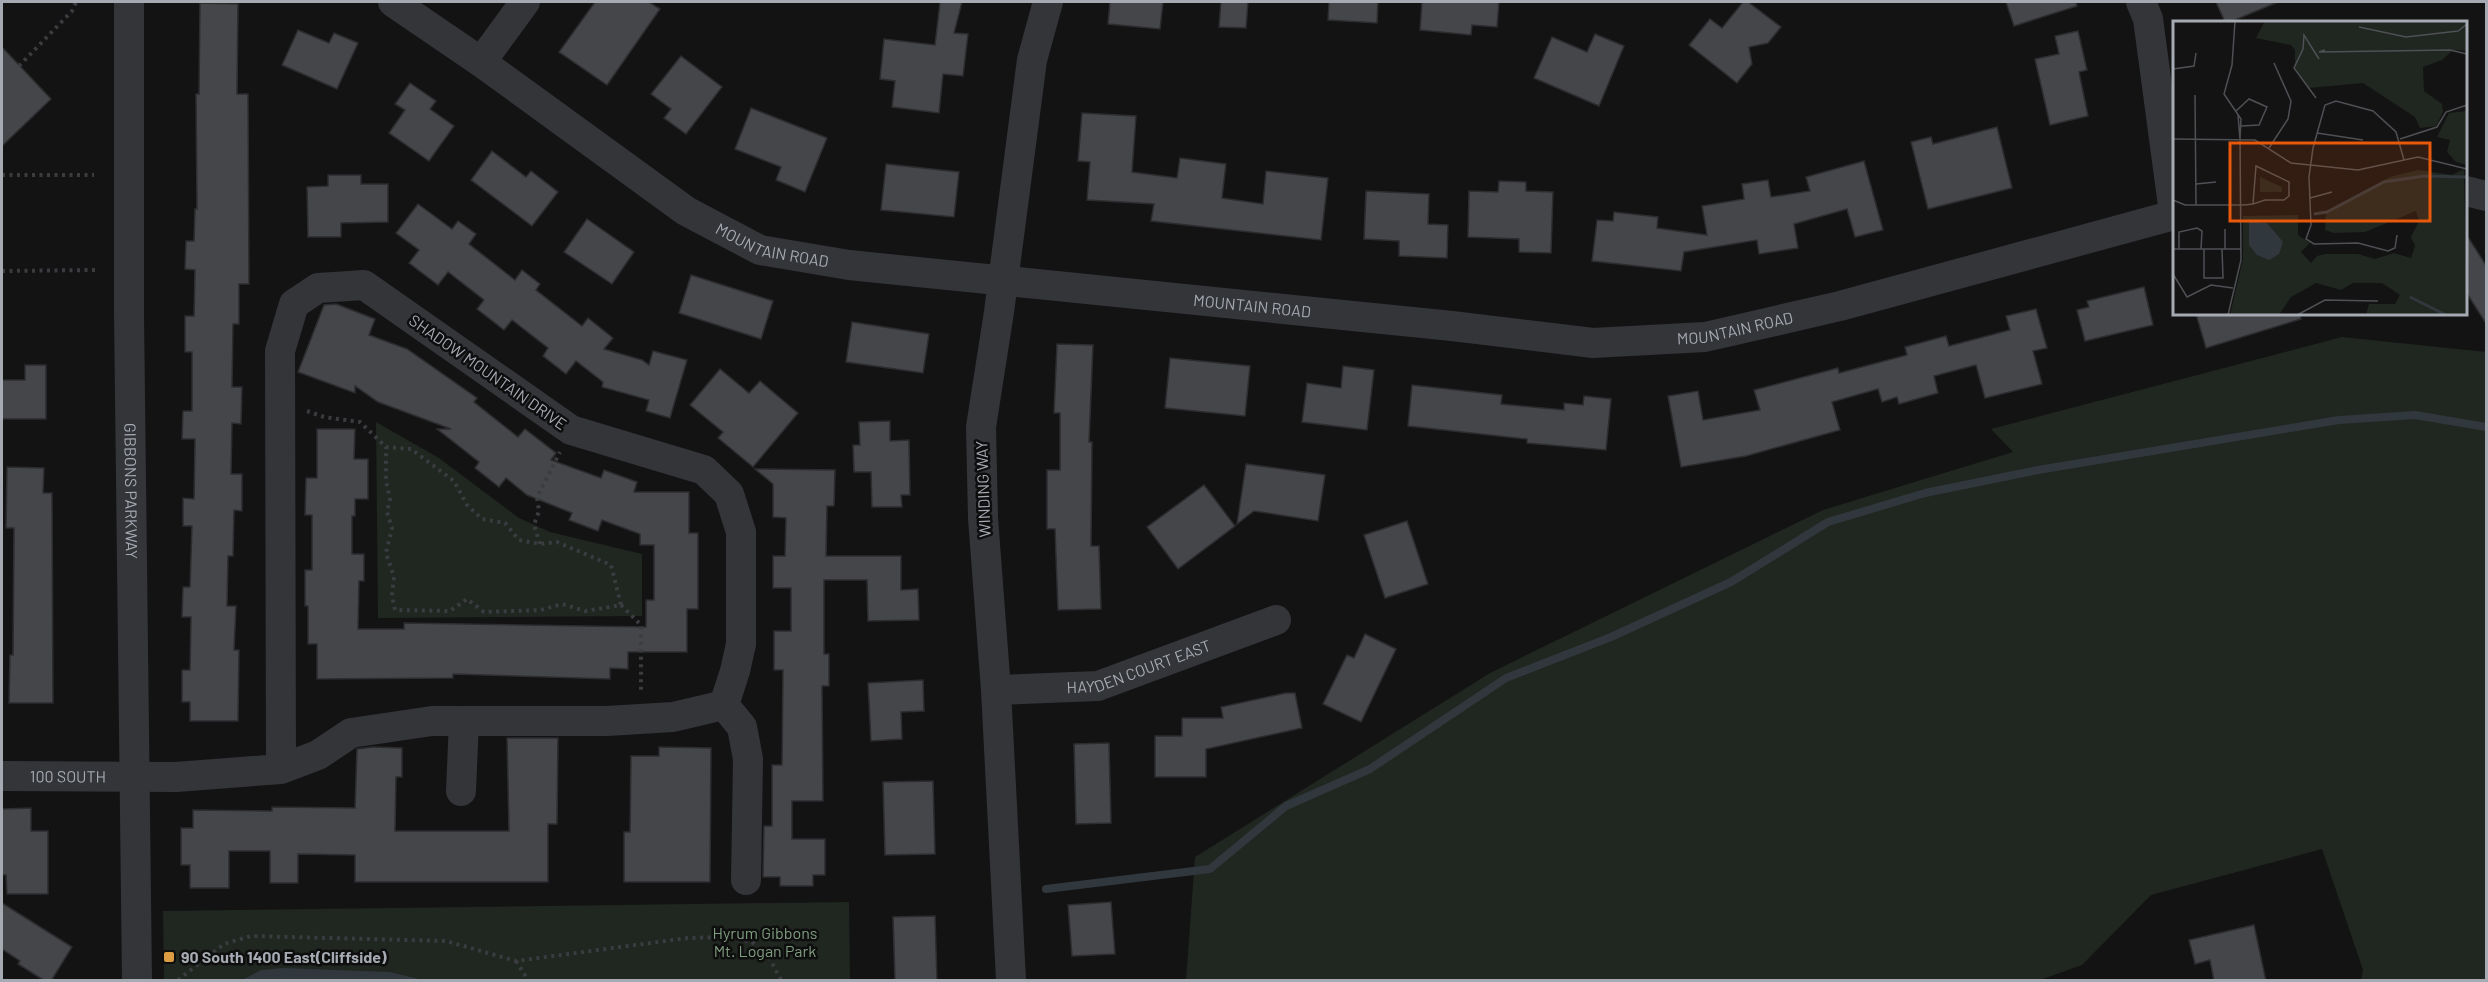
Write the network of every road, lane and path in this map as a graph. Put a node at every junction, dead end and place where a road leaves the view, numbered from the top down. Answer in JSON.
{"nodes":[{"id":1,"x":76,"y":2,"type":"edge"},
{"id":2,"x":129,"y":2,"type":"edge"},
{"id":3,"x":393,"y":2,"type":"edge"},
{"id":4,"x":525,"y":2,"type":"edge"},
{"id":5,"x":1048,"y":2,"type":"edge"},
{"id":6,"x":2141,"y":2,"type":"edge"},
{"id":7,"x":482,"y":62,"type":"junction"},
{"id":8,"x":20,"y":66,"type":"dead end"},
{"id":9,"x":2,"y":175,"type":"edge"},
{"id":10,"x":94,"y":175,"type":"dead end"},
{"id":11,"x":2467,"y":191,"type":"edge"},
{"id":12,"x":2487,"y":196,"type":"edge"},
{"id":13,"x":2173,"y":200,"type":"edge"},
{"id":14,"x":2173,"y":215,"type":"edge"},
{"id":15,"x":95,"y":270,"type":"dead end"},
{"id":16,"x":2,"y":271,"type":"edge"},
{"id":17,"x":1003,"y":281,"type":"junction"},
{"id":18,"x":280,"y":402,"type":"junction"},
{"id":19,"x":571,"y":430,"type":"junction"},
{"id":20,"x":386,"y":447,"type":"junction"},
{"id":21,"x":540,"y":544,"type":"junction"},
{"id":22,"x":621,"y":605,"type":"junction"},
{"id":23,"x":1276,"y":620,"type":"dead end"},
{"id":24,"x":996,"y":690,"type":"junction"},
{"id":25,"x":724,"y":705,"type":"junction"},
{"id":26,"x":641,"y":719,"type":"junction"},
{"id":27,"x":464,"y":721,"type":"junction"},
{"id":28,"x":281,"y":769,"type":"junction"},
{"id":29,"x":2,"y":776,"type":"edge"},
{"id":30,"x":135,"y":776,"type":"junction"},
{"id":31,"x":461,"y":791,"type":"dead end"},
{"id":32,"x":746,"y":880,"type":"dead end"},
{"id":33,"x":516,"y":961,"type":"junction"},
{"id":34,"x":178,"y":980,"type":"edge"},
{"id":35,"x":137,"y":981,"type":"edge"},
{"id":36,"x":528,"y":981,"type":"edge"},
{"id":37,"x":781,"y":981,"type":"edge"},
{"id":38,"x":1011,"y":981,"type":"edge"}],
"edges":[{"from":1,"to":8,"type":"path"},
{"from":2,"to":30,"type":"street","name":"GIBBONS PARKWAY"},
{"from":3,"to":7,"type":"street","name":"MOUNTAIN ROAD"},
{"from":4,"to":7,"type":"street"},
{"from":5,"to":17,"type":"street","name":"WINDING WAY"},
{"from":6,"to":13,"type":"street"},
{"from":7,"to":17,"type":"street","name":"MOUNTAIN ROAD"},
{"from":9,"to":10,"type":"path"},
{"from":11,"to":12,"type":"street"},
{"from":14,"to":17,"type":"street","name":"MOUNTAIN ROAD"},
{"from":15,"to":16,"type":"path"},
{"from":17,"to":24,"type":"street","name":"WINDING WAY"},
{"from":18,"to":19,"type":"street","name":"SHADOW MOUNTAIN DRIVE"},
{"from":18,"to":20,"type":"path"},
{"from":18,"to":28,"type":"street","name":"SHADOW MOUNTAIN DRIVE"},
{"from":19,"to":21,"type":"path"},
{"from":19,"to":25,"type":"street","name":"SHADOW MOUNTAIN DRIVE"},
{"from":20,"to":21,"type":"path"},
{"from":20,"to":22,"type":"path"},
{"from":21,"to":22,"type":"path"},
{"from":22,"to":26,"type":"path"},
{"from":23,"to":24,"type":"street","name":"HAYDEN COURT EAST"},
{"from":24,"to":38,"type":"street","name":"WINDING WAY"},
{"from":25,"to":26,"type":"street"},
{"from":25,"to":32,"type":"street"},
{"from":26,"to":27,"type":"street"},
{"from":27,"to":28,"type":"street"},
{"from":27,"to":31,"type":"street"},
{"from":28,"to":30,"type":"street"},
{"from":29,"to":30,"type":"street","name":"100 SOUTH"},
{"from":30,"to":35,"type":"street","name":"GIBBONS PARKWAY"},
{"from":33,"to":34,"type":"path"},
{"from":33,"to":36,"type":"path"},
{"from":33,"to":37,"type":"path"}]}
